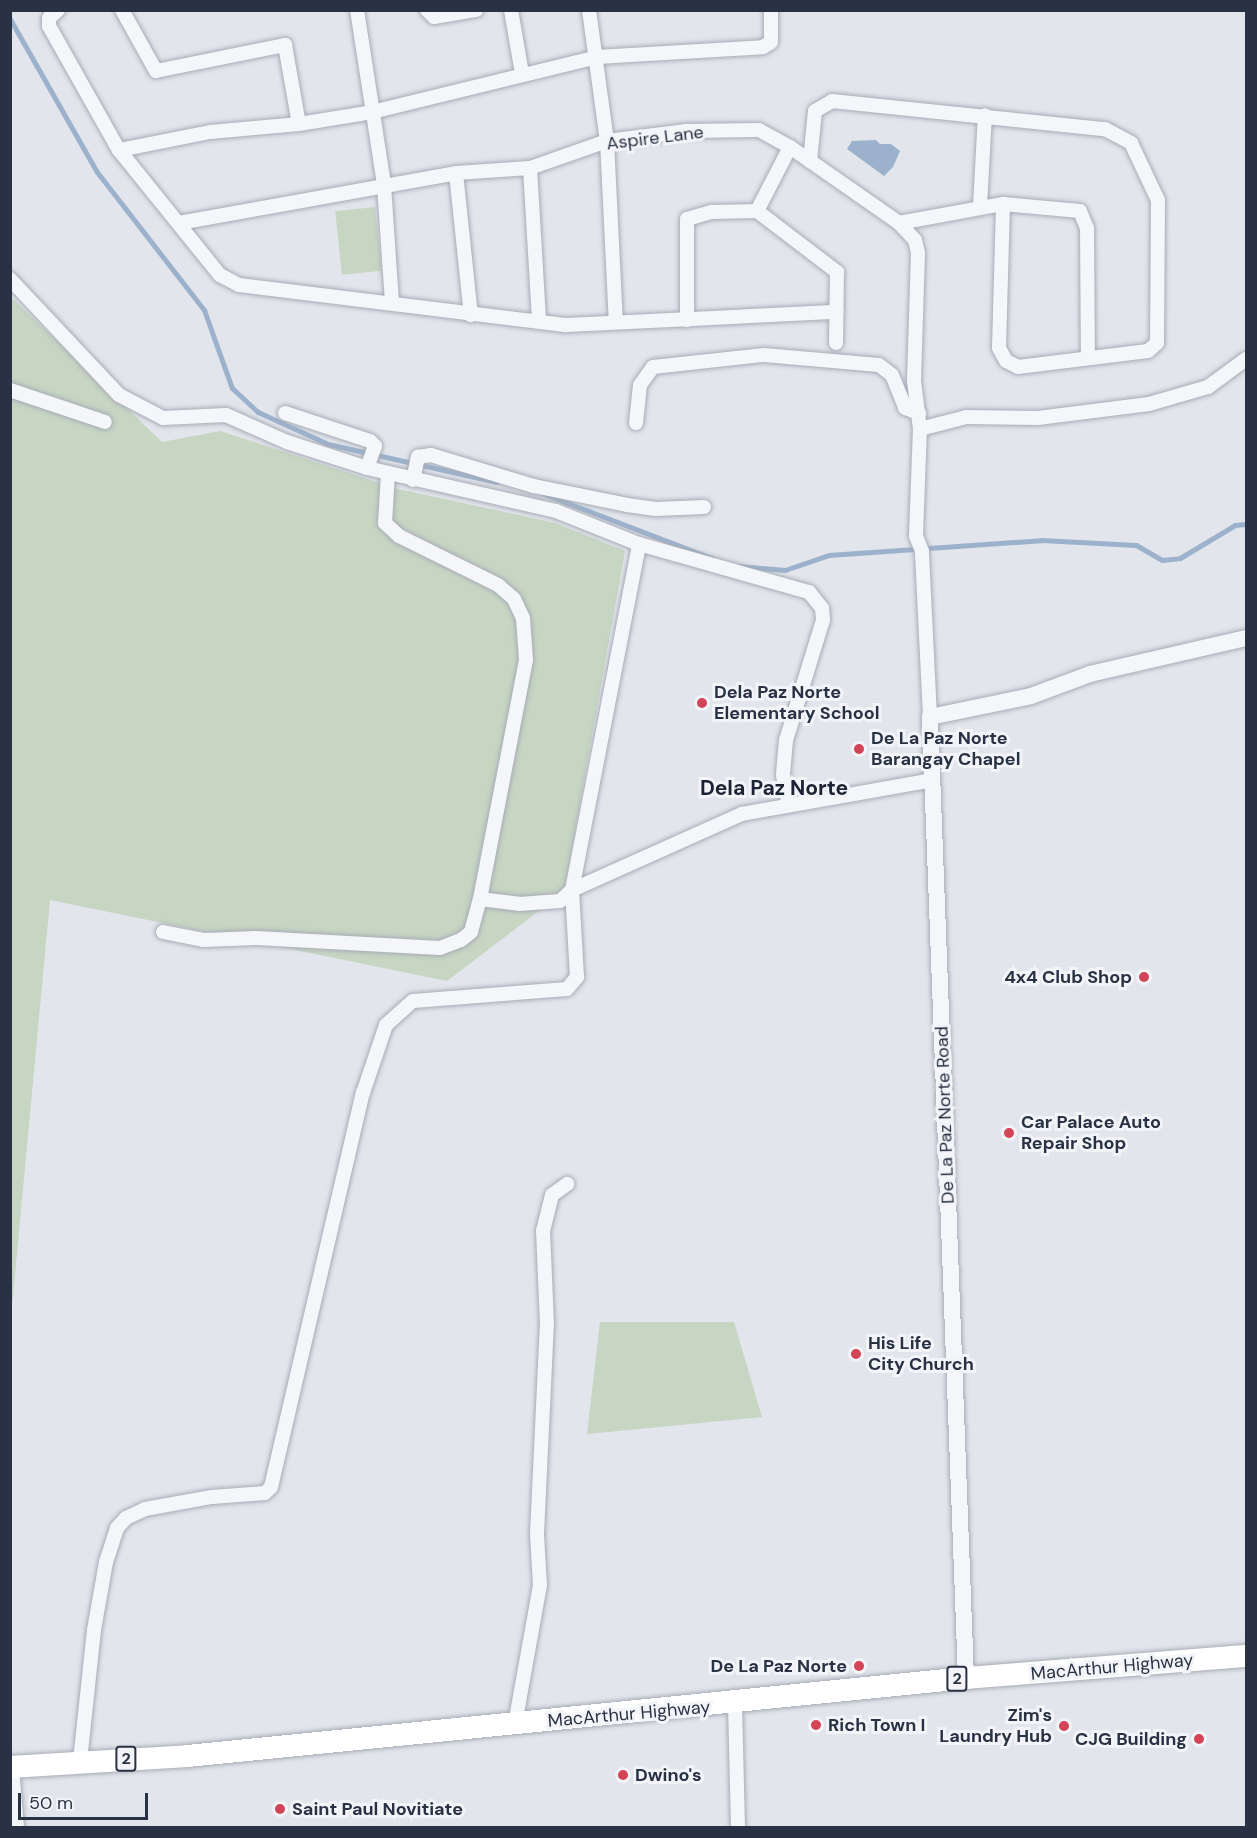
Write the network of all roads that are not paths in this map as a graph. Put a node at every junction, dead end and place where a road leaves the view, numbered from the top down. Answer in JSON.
{"nodes":[{"id":1,"x":58,"y":10,"type":"edge"},
{"id":2,"x":122,"y":10,"type":"edge"},
{"id":3,"x":357,"y":10,"type":"edge"},
{"id":4,"x":427,"y":10,"type":"edge"},
{"id":5,"x":476,"y":10,"type":"edge"},
{"id":6,"x":511,"y":10,"type":"edge"},
{"id":7,"x":589,"y":10,"type":"edge"},
{"id":8,"x":771,"y":10,"type":"edge"},
{"id":9,"x":597,"y":57,"type":"junction"},
{"id":10,"x":522,"y":74,"type":"junction"},
{"id":11,"x":372,"y":112,"type":"junction"},
{"id":12,"x":985,"y":115,"type":"junction"},
{"id":13,"x":299,"y":124,"type":"junction"},
{"id":14,"x":607,"y":141,"type":"junction"},
{"id":15,"x":790,"y":147,"type":"junction"},
{"id":16,"x":119,"y":150,"type":"junction"},
{"id":17,"x":810,"y":161,"type":"junction"},
{"id":18,"x":530,"y":168,"type":"junction"},
{"id":19,"x":456,"y":173,"type":"junction"},
{"id":20,"x":384,"y":185,"type":"junction"},
{"id":21,"x":1003,"y":204,"type":"junction"},
{"id":22,"x":980,"y":206,"type":"junction"},
{"id":23,"x":757,"y":211,"type":"junction"},
{"id":24,"x":179,"y":223,"type":"junction"},
{"id":25,"x":899,"y":223,"type":"junction"},
{"id":26,"x":10,"y":279,"type":"edge"},
{"id":27,"x":392,"y":302,"type":"junction"},
{"id":28,"x":837,"y":312,"type":"junction"},
{"id":29,"x":471,"y":315,"type":"junction"},
{"id":30,"x":687,"y":320,"type":"junction"},
{"id":31,"x":539,"y":321,"type":"junction"},
{"id":32,"x":616,"y":322,"type":"junction"},
{"id":33,"x":836,"y":343,"type":"dead end"},
{"id":34,"x":1088,"y":358,"type":"junction"},
{"id":35,"x":1246,"y":359,"type":"edge"},
{"id":36,"x":10,"y":390,"type":"edge"},
{"id":37,"x":285,"y":413,"type":"dead end"},
{"id":38,"x":919,"y":413,"type":"junction"},
{"id":39,"x":105,"y":422,"type":"dead end"},
{"id":40,"x":636,"y":423,"type":"dead end"},
{"id":41,"x":920,"y":429,"type":"junction"},
{"id":42,"x":313,"y":436,"type":"junction"},
{"id":43,"x":370,"y":460,"type":"junction"},
{"id":44,"x":388,"y":473,"type":"junction"},
{"id":45,"x":414,"y":476,"type":"junction"},
{"id":46,"x":704,"y":507,"type":"dead end"},
{"id":47,"x":916,"y":536,"type":"joint"},
{"id":48,"x":639,"y":544,"type":"junction"},
{"id":49,"x":1246,"y":638,"type":"edge"},
{"id":50,"x":930,"y":717,"type":"junction"},
{"id":51,"x":933,"y":780,"type":"junction"},
{"id":52,"x":789,"y":805,"type":"junction"},
{"id":53,"x":572,"y":890,"type":"junction"},
{"id":54,"x":480,"y":899,"type":"junction"},
{"id":55,"x":163,"y":932,"type":"dead end"},
{"id":56,"x":567,"y":1184,"type":"dead end"},
{"id":57,"x":1246,"y":1656,"type":"edge"},
{"id":58,"x":966,"y":1678,"type":"junction"},
{"id":59,"x":735,"y":1704,"type":"junction"},
{"id":60,"x":515,"y":1724,"type":"junction"},
{"id":61,"x":80,"y":1761,"type":"junction"},
{"id":62,"x":11,"y":1767,"type":"edge"},
{"id":63,"x":17,"y":1827,"type":"edge"},
{"id":64,"x":738,"y":1827,"type":"edge"}],
"edges":[{"from":1,"to":16,"type":"street"},
{"from":2,"to":13,"type":"street"},
{"from":3,"to":11,"type":"street"},
{"from":4,"to":5,"type":"street"},
{"from":6,"to":10,"type":"street"},
{"from":7,"to":9,"type":"street"},
{"from":8,"to":9,"type":"street"},
{"from":9,"to":10,"type":"street"},
{"from":9,"to":14,"type":"street"},
{"from":10,"to":11,"type":"street"},
{"from":11,"to":13,"type":"street"},
{"from":11,"to":20,"type":"street"},
{"from":12,"to":17,"type":"street"},
{"from":12,"to":22,"type":"street"},
{"from":12,"to":34,"type":"street"},
{"from":13,"to":16,"type":"street"},
{"from":14,"to":15,"type":"street","name":"Aspire Lane"},
{"from":14,"to":18,"type":"street","name":"Aspire Lane"},
{"from":14,"to":32,"type":"street"},
{"from":15,"to":17,"type":"street","name":"Aspire Lane"},
{"from":15,"to":23,"type":"street"},
{"from":16,"to":24,"type":"street"},
{"from":17,"to":25,"type":"street","name":"Aspire Lane"},
{"from":18,"to":19,"type":"street","name":"Aspire Lane"},
{"from":18,"to":31,"type":"street"},
{"from":19,"to":20,"type":"street","name":"Aspire Lane"},
{"from":19,"to":29,"type":"street"},
{"from":20,"to":24,"type":"street","name":"Aspire Lane"},
{"from":20,"to":27,"type":"street"},
{"from":21,"to":22,"type":"street"},
{"from":21,"to":34,"type":"street"},
{"from":21,"to":34,"type":"street"},
{"from":22,"to":25,"type":"street"},
{"from":23,"to":28,"type":"street"},
{"from":23,"to":30,"type":"street"},
{"from":24,"to":27,"type":"street"},
{"from":25,"to":38,"type":"street","name":"Aspire Lane"},
{"from":26,"to":42,"type":"street"},
{"from":27,"to":29,"type":"street"},
{"from":28,"to":30,"type":"street"},
{"from":28,"to":33,"type":"street"},
{"from":29,"to":31,"type":"street"},
{"from":30,"to":32,"type":"street"},
{"from":31,"to":32,"type":"street"},
{"from":35,"to":41,"type":"street"},
{"from":36,"to":39,"type":"street"},
{"from":37,"to":42,"type":"street"},
{"from":38,"to":40,"type":"street"},
{"from":38,"to":41,"type":"street","name":"Aspire Lane"},
{"from":41,"to":47,"type":"street","name":"Aspire Lane"},
{"from":42,"to":43,"type":"street"},
{"from":42,"to":43,"type":"street"},
{"from":43,"to":44,"type":"street"},
{"from":44,"to":45,"type":"street"},
{"from":44,"to":54,"type":"street"},
{"from":45,"to":46,"type":"street"},
{"from":45,"to":48,"type":"street"},
{"from":47,"to":50,"type":"street","name":"De La Paz Norte Road"},
{"from":48,"to":52,"type":"street"},
{"from":48,"to":53,"type":"street"},
{"from":49,"to":50,"type":"street"},
{"from":50,"to":51,"type":"street","name":"De La Paz Norte Road"},
{"from":51,"to":52,"type":"street"},
{"from":51,"to":58,"type":"street","name":"De La Paz Norte Road"},
{"from":52,"to":53,"type":"street"},
{"from":53,"to":54,"type":"street"},
{"from":53,"to":61,"type":"street"},
{"from":54,"to":55,"type":"street"},
{"from":56,"to":60,"type":"street"},
{"from":57,"to":58,"type":"highway","name":"MacArthur Highway","number":"2"},
{"from":58,"to":59,"type":"highway","name":"MacArthur Highway","number":"2"},
{"from":59,"to":60,"type":"highway","name":"MacArthur Highway","number":"2"},
{"from":59,"to":64,"type":"street"},
{"from":60,"to":61,"type":"highway","name":"MacArthur Highway","number":"2"},
{"from":61,"to":62,"type":"highway","name":"MacArthur Highway","number":"2"},
{"from":62,"to":63,"type":"street"}]}
